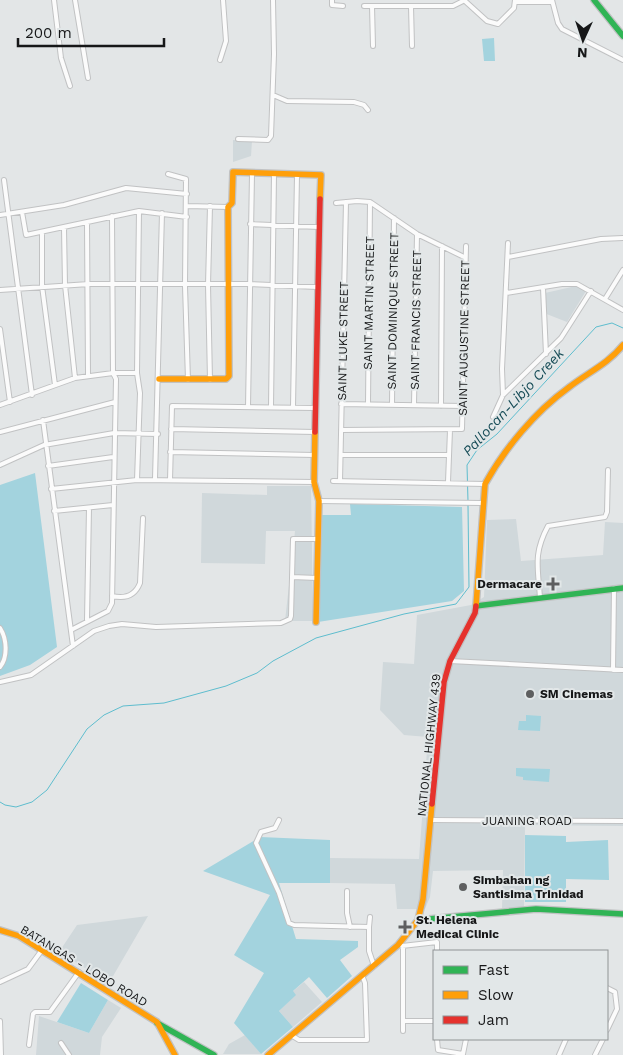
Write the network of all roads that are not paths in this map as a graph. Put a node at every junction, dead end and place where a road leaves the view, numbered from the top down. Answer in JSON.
{"nodes":[{"id":1,"x":54,"y":0,"type":"edge"},
{"id":2,"x":75,"y":0,"type":"edge"},
{"id":3,"x":223,"y":0,"type":"edge"},
{"id":4,"x":273,"y":0,"type":"edge"},
{"id":5,"x":332,"y":0,"type":"edge"},
{"id":6,"x":594,"y":0,"type":"edge"},
{"id":7,"x":465,"y":1,"type":"edge"},
{"id":8,"x":515,"y":1,"type":"edge"},
{"id":9,"x":552,"y":1,"type":"edge"},
{"id":10,"x":343,"y":6,"type":"dead end"},
{"id":11,"x":364,"y":6,"type":"dead end"},
{"id":12,"x":372,"y":6,"type":"junction"},
{"id":13,"x":412,"y":6,"type":"junction"},
{"id":14,"x":623,"y":36,"type":"edge"},
{"id":15,"x":373,"y":46,"type":"dead end"},
{"id":16,"x":412,"y":46,"type":"dead end"},
{"id":17,"x":220,"y":60,"type":"dead end"},
{"id":18,"x":623,"y":60,"type":"edge"},
{"id":19,"x":88,"y":78,"type":"dead end"},
{"id":20,"x":70,"y":86,"type":"dead end"},
{"id":21,"x":273,"y":95,"type":"junction"},
{"id":22,"x":368,"y":110,"type":"dead end"},
{"id":23,"x":238,"y":139,"type":"dead end"},
{"id":24,"x":168,"y":174,"type":"dead end"},
{"id":25,"x":252,"y":174,"type":"junction"},
{"id":26,"x":274,"y":174,"type":"junction"},
{"id":27,"x":297,"y":175,"type":"junction"},
{"id":28,"x":4,"y":180,"type":"dead end"},
{"id":29,"x":187,"y":194,"type":"junction"},
{"id":30,"x":346,"y":202,"type":"junction"},
{"id":31,"x":370,"y":202,"type":"junction"},
{"id":32,"x":336,"y":203,"type":"dead end"},
{"id":33,"x":187,"y":206,"type":"junction"},
{"id":34,"x":210,"y":206,"type":"junction"},
{"id":35,"x":228,"y":207,"type":"junction"},
{"id":36,"x":22,"y":212,"type":"junction"},
{"id":37,"x":139,"y":212,"type":"junction"},
{"id":38,"x":162,"y":213,"type":"junction"},
{"id":39,"x":8,"y":214,"type":"junction"},
{"id":40,"x":0,"y":215,"type":"edge"},
{"id":41,"x":112,"y":216,"type":"junction"},
{"id":42,"x":187,"y":218,"type":"junction"},
{"id":43,"x":394,"y":218,"type":"junction"},
{"id":44,"x":87,"y":222,"type":"junction"},
{"id":45,"x":250,"y":224,"type":"junction"},
{"id":46,"x":273,"y":224,"type":"junction"},
{"id":47,"x":295,"y":225,"type":"junction"},
{"id":48,"x":319,"y":227,"type":"junction"},
{"id":49,"x":64,"y":228,"type":"junction"},
{"id":50,"x":42,"y":233,"type":"junction"},
{"id":51,"x":417,"y":234,"type":"junction"},
{"id":52,"x":623,"y":238,"type":"edge"},
{"id":53,"x":508,"y":243,"type":"dead end"},
{"id":54,"x":442,"y":246,"type":"junction"},
{"id":55,"x":466,"y":246,"type":"dead end"},
{"id":56,"x":464,"y":257,"type":"junction"},
{"id":57,"x":508,"y":257,"type":"junction"},
{"id":58,"x":623,"y":270,"type":"edge"},
{"id":59,"x":89,"y":284,"type":"junction"},
{"id":60,"x":112,"y":284,"type":"junction"},
{"id":61,"x":138,"y":284,"type":"junction"},
{"id":62,"x":249,"y":284,"type":"junction"},
{"id":63,"x":65,"y":285,"type":"junction"},
{"id":64,"x":161,"y":285,"type":"junction"},
{"id":65,"x":208,"y":285,"type":"junction"},
{"id":66,"x":228,"y":285,"type":"junction"},
{"id":67,"x":271,"y":285,"type":"junction"},
{"id":68,"x":42,"y":286,"type":"junction"},
{"id":69,"x":185,"y":286,"type":"junction"},
{"id":70,"x":294,"y":286,"type":"junction"},
{"id":71,"x":317,"y":287,"type":"junction"},
{"id":72,"x":17,"y":288,"type":"junction"},
{"id":73,"x":543,"y":288,"type":"junction"},
{"id":74,"x":0,"y":290,"type":"edge"},
{"id":75,"x":592,"y":291,"type":"junction"},
{"id":76,"x":506,"y":293,"type":"junction"},
{"id":77,"x":605,"y":299,"type":"junction"},
{"id":78,"x":623,"y":310,"type":"edge"},
{"id":79,"x":0,"y":330,"type":"edge"},
{"id":80,"x":623,"y":345,"type":"edge"},
{"id":81,"x":546,"y":354,"type":"junction"},
{"id":82,"x":113,"y":373,"type":"junction"},
{"id":83,"x":137,"y":373,"type":"junction"},
{"id":84,"x":88,"y":375,"type":"junction"},
{"id":85,"x":76,"y":378,"type":"junction"},
{"id":86,"x":159,"y":379,"type":"junction"},
{"id":87,"x":188,"y":380,"type":"junction"},
{"id":88,"x":210,"y":380,"type":"junction"},
{"id":89,"x":54,"y":384,"type":"junction"},
{"id":90,"x":32,"y":395,"type":"junction"},
{"id":91,"x":503,"y":395,"type":"junction"},
{"id":92,"x":10,"y":402,"type":"junction"},
{"id":93,"x":115,"y":402,"type":"junction"},
{"id":94,"x":341,"y":404,"type":"junction"},
{"id":95,"x":368,"y":404,"type":"junction"},
{"id":96,"x":0,"y":405,"type":"edge"},
{"id":97,"x":392,"y":405,"type":"junction"},
{"id":98,"x":414,"y":405,"type":"junction"},
{"id":99,"x":441,"y":406,"type":"junction"},
{"id":100,"x":463,"y":406,"type":"junction"},
{"id":101,"x":248,"y":407,"type":"junction"},
{"id":102,"x":271,"y":407,"type":"junction"},
{"id":103,"x":293,"y":407,"type":"junction"},
{"id":104,"x":315,"y":408,"type":"junction"},
{"id":105,"x":493,"y":417,"type":"dead end"},
{"id":106,"x":42,"y":420,"type":"junction"},
{"id":107,"x":171,"y":429,"type":"junction"},
{"id":108,"x":341,"y":430,"type":"junction"},
{"id":109,"x":450,"y":430,"type":"junction"},
{"id":110,"x":0,"y":432,"type":"edge"},
{"id":111,"x":315,"y":432,"type":"junction"},
{"id":112,"x":114,"y":433,"type":"junction"},
{"id":113,"x":138,"y":434,"type":"junction"},
{"id":114,"x":158,"y":434,"type":"junction"},
{"id":115,"x":44,"y":445,"type":"junction"},
{"id":116,"x":170,"y":452,"type":"junction"},
{"id":117,"x":314,"y":455,"type":"junction"},
{"id":118,"x":341,"y":455,"type":"junction"},
{"id":119,"x":450,"y":455,"type":"junction"},
{"id":120,"x":113,"y":457,"type":"junction"},
{"id":121,"x":0,"y":464,"type":"edge"},
{"id":122,"x":48,"y":466,"type":"junction"},
{"id":123,"x":608,"y":470,"type":"dead end"},
{"id":124,"x":137,"y":480,"type":"junction"},
{"id":125,"x":155,"y":480,"type":"junction"},
{"id":126,"x":170,"y":480,"type":"junction"},
{"id":127,"x":112,"y":481,"type":"junction"},
{"id":128,"x":333,"y":481,"type":"dead end"},
{"id":129,"x":340,"y":481,"type":"junction"},
{"id":130,"x":314,"y":482,"type":"junction"},
{"id":131,"x":448,"y":482,"type":"junction"},
{"id":132,"x":485,"y":484,"type":"junction"},
{"id":133,"x":51,"y":489,"type":"junction"},
{"id":134,"x":319,"y":501,"type":"junction"},
{"id":135,"x":482,"y":503,"type":"junction"},
{"id":136,"x":113,"y":505,"type":"junction"},
{"id":137,"x":89,"y":508,"type":"junction"},
{"id":138,"x":54,"y":511,"type":"junction"},
{"id":139,"x":143,"y":518,"type":"dead end"},
{"id":140,"x":317,"y":539,"type":"junction"},
{"id":141,"x":292,"y":577,"type":"junction"},
{"id":142,"x":317,"y":578,"type":"junction"},
{"id":143,"x":614,"y":588,"type":"junction"},
{"id":144,"x":623,"y":588,"type":"edge"},
{"id":145,"x":112,"y":596,"type":"junction"},
{"id":146,"x":540,"y":598,"type":"junction"},
{"id":147,"x":476,"y":606,"type":"junction"},
{"id":148,"x":87,"y":620,"type":"junction"},
{"id":149,"x":316,"y":622,"type":"dead end"},
{"id":150,"x":0,"y":628,"type":"edge"},
{"id":151,"x":71,"y":630,"type":"junction"},
{"id":152,"x":73,"y":646,"type":"junction"},
{"id":153,"x":450,"y":662,"type":"junction"},
{"id":154,"x":0,"y":667,"type":"edge"},
{"id":155,"x":613,"y":670,"type":"junction"},
{"id":156,"x":623,"y":670,"type":"edge"},
{"id":157,"x":0,"y":682,"type":"edge"},
{"id":158,"x":279,"y":820,"type":"dead end"},
{"id":159,"x":431,"y":820,"type":"junction"},
{"id":160,"x":623,"y":821,"type":"edge"},
{"id":161,"x":347,"y":891,"type":"dead end"},
{"id":162,"x":623,"y":914,"type":"edge"},
{"id":163,"x":370,"y":917,"type":"dead end"},
{"id":164,"x":418,"y":920,"type":"junction"},
{"id":165,"x":350,"y":927,"type":"junction"},
{"id":166,"x":369,"y":927,"type":"junction"},
{"id":167,"x":0,"y":930,"type":"edge"},
{"id":168,"x":400,"y":946,"type":"junction"},
{"id":169,"x":42,"y":950,"type":"junction"},
{"id":170,"x":437,"y":950,"type":"edge"},
{"id":171,"x":374,"y":966,"type":"junction"},
{"id":172,"x":78,"y":972,"type":"junction"},
{"id":173,"x":362,"y":976,"type":"junction"},
{"id":174,"x":0,"y":982,"type":"edge"},
{"id":175,"x":608,"y":988,"type":"edge"},
{"id":176,"x":403,"y":1020,"type":"junction"},
{"id":177,"x":0,"y":1021,"type":"edge"},
{"id":178,"x":433,"y":1021,"type":"edge"},
{"id":179,"x":157,"y":1022,"type":"junction"},
{"id":180,"x":608,"y":1028,"type":"edge"},
{"id":181,"x":403,"y":1031,"type":"dead end"},
{"id":182,"x":291,"y":1035,"type":"junction"},
{"id":183,"x":1,"y":1036,"type":"edge"},
{"id":184,"x":436,"y":1040,"type":"edge"},
{"id":185,"x":466,"y":1040,"type":"edge"},
{"id":186,"x":566,"y":1040,"type":"edge"},
{"id":187,"x":602,"y":1040,"type":"edge"},
{"id":188,"x":61,"y":1043,"type":"dead end"},
{"id":189,"x":29,"y":1045,"type":"dead end"},
{"id":190,"x":2,"y":1055,"type":"edge"},
{"id":191,"x":69,"y":1055,"type":"edge"},
{"id":192,"x":175,"y":1055,"type":"edge"},
{"id":193,"x":214,"y":1055,"type":"edge"},
{"id":194,"x":268,"y":1055,"type":"edge"},
{"id":195,"x":559,"y":1055,"type":"edge"},
{"id":196,"x":595,"y":1055,"type":"edge"}],
"edges":[{"from":1,"to":20,"type":"street"},
{"from":2,"to":19,"type":"street"},
{"from":3,"to":17,"type":"street"},
{"from":4,"to":21,"type":"street"},
{"from":5,"to":10,"type":"street"},
{"from":6,"to":14,"type":"main road"},
{"from":7,"to":8,"type":"street"},
{"from":7,"to":13,"type":"street"},
{"from":8,"to":9,"type":"street"},
{"from":9,"to":18,"type":"street"},
{"from":11,"to":12,"type":"street"},
{"from":12,"to":13,"type":"street"},
{"from":12,"to":15,"type":"street"},
{"from":13,"to":16,"type":"street"},
{"from":21,"to":22,"type":"street"},
{"from":21,"to":23,"type":"street"},
{"from":24,"to":29,"type":"street"},
{"from":25,"to":26,"type":"main road"},
{"from":25,"to":35,"type":"main road"},
{"from":25,"to":45,"type":"street"},
{"from":26,"to":27,"type":"main road"},
{"from":26,"to":46,"type":"street"},
{"from":27,"to":47,"type":"street"},
{"from":27,"to":48,"type":"main road"},
{"from":28,"to":39,"type":"street"},
{"from":29,"to":33,"type":"street"},
{"from":29,"to":36,"type":"street"},
{"from":30,"to":31,"type":"street"},
{"from":30,"to":32,"type":"street"},
{"from":30,"to":94,"type":"street","name":"SAINT LUKE STREET"},
{"from":31,"to":43,"type":"street"},
{"from":31,"to":95,"type":"street","name":"SAINT MARTIN STREET"},
{"from":33,"to":34,"type":"street"},
{"from":33,"to":42,"type":"street"},
{"from":34,"to":35,"type":"street"},
{"from":34,"to":65,"type":"street"},
{"from":35,"to":66,"type":"main road"},
{"from":36,"to":39,"type":"street"},
{"from":36,"to":50,"type":"street"},
{"from":37,"to":38,"type":"street"},
{"from":37,"to":41,"type":"street"},
{"from":37,"to":61,"type":"street"},
{"from":38,"to":42,"type":"street"},
{"from":38,"to":64,"type":"street"},
{"from":39,"to":40,"type":"street"},
{"from":39,"to":72,"type":"street"},
{"from":41,"to":44,"type":"street"},
{"from":41,"to":60,"type":"street"},
{"from":42,"to":69,"type":"street"},
{"from":43,"to":51,"type":"street"},
{"from":43,"to":97,"type":"street","name":"SAINT DOMINIQUE STREET"},
{"from":44,"to":49,"type":"street"},
{"from":44,"to":59,"type":"street"},
{"from":45,"to":46,"type":"street"},
{"from":45,"to":62,"type":"street"},
{"from":46,"to":47,"type":"street"},
{"from":46,"to":67,"type":"street"},
{"from":47,"to":48,"type":"street"},
{"from":47,"to":70,"type":"street"},
{"from":48,"to":71,"type":"main road"},
{"from":49,"to":50,"type":"street"},
{"from":49,"to":63,"type":"street"},
{"from":50,"to":68,"type":"street"},
{"from":51,"to":54,"type":"street"},
{"from":51,"to":98,"type":"street","name":"SAINT FRANCIS STREET"},
{"from":52,"to":57,"type":"street"},
{"from":53,"to":57,"type":"street"},
{"from":54,"to":56,"type":"street"},
{"from":54,"to":99,"type":"street"},
{"from":55,"to":56,"type":"street","name":"SAINT AUGUSTINE STREET"},
{"from":56,"to":100,"type":"street","name":"SAINT AUGUSTINE STREET"},
{"from":57,"to":76,"type":"street"},
{"from":58,"to":77,"type":"street"},
{"from":59,"to":60,"type":"street"},
{"from":59,"to":63,"type":"street"},
{"from":59,"to":84,"type":"street"},
{"from":60,"to":61,"type":"street"},
{"from":60,"to":82,"type":"street"},
{"from":61,"to":64,"type":"street"},
{"from":61,"to":83,"type":"street"},
{"from":62,"to":66,"type":"street"},
{"from":62,"to":67,"type":"street"},
{"from":62,"to":101,"type":"street"},
{"from":63,"to":68,"type":"street"},
{"from":63,"to":85,"type":"street"},
{"from":64,"to":69,"type":"street"},
{"from":64,"to":86,"type":"street"},
{"from":65,"to":66,"type":"street"},
{"from":65,"to":69,"type":"street"},
{"from":65,"to":88,"type":"street"},
{"from":66,"to":88,"type":"main road"},
{"from":67,"to":70,"type":"street"},
{"from":67,"to":102,"type":"street"},
{"from":68,"to":72,"type":"street"},
{"from":68,"to":89,"type":"street"},
{"from":69,"to":87,"type":"street"},
{"from":70,"to":71,"type":"street"},
{"from":70,"to":103,"type":"street"},
{"from":71,"to":104,"type":"main road"},
{"from":72,"to":74,"type":"street"},
{"from":72,"to":90,"type":"street"},
{"from":73,"to":75,"type":"street"},
{"from":73,"to":76,"type":"street"},
{"from":73,"to":81,"type":"street"},
{"from":75,"to":77,"type":"street"},
{"from":75,"to":81,"type":"street"},
{"from":76,"to":91,"type":"street"},
{"from":77,"to":78,"type":"street"},
{"from":79,"to":92,"type":"street"},
{"from":80,"to":132,"type":"main road","name":"NATIONAL HIGHWAY 439"},
{"from":81,"to":91,"type":"street"},
{"from":82,"to":83,"type":"street"},
{"from":82,"to":84,"type":"street"},
{"from":82,"to":93,"type":"street"},
{"from":83,"to":113,"type":"street"},
{"from":84,"to":85,"type":"street"},
{"from":85,"to":89,"type":"street"},
{"from":86,"to":87,"type":"main road"},
{"from":86,"to":114,"type":"street"},
{"from":87,"to":88,"type":"main road"},
{"from":89,"to":90,"type":"street"},
{"from":90,"to":92,"type":"street"},
{"from":91,"to":105,"type":"street"},
{"from":92,"to":96,"type":"street"},
{"from":93,"to":106,"type":"street"},
{"from":93,"to":112,"type":"street"},
{"from":94,"to":95,"type":"street"},
{"from":94,"to":108,"type":"street","name":"SAINT LUKE STREET"},
{"from":95,"to":97,"type":"street"},
{"from":97,"to":98,"type":"street"},
{"from":98,"to":99,"type":"street"},
{"from":99,"to":100,"type":"street"},
{"from":100,"to":109,"type":"street","name":"SAINT AUGUSTINE STREET"},
{"from":101,"to":102,"type":"street"},
{"from":101,"to":107,"type":"street"},
{"from":102,"to":103,"type":"street"},
{"from":103,"to":104,"type":"street"},
{"from":104,"to":111,"type":"main road"},
{"from":106,"to":110,"type":"street"},
{"from":106,"to":115,"type":"street"},
{"from":107,"to":111,"type":"street"},
{"from":107,"to":116,"type":"street"},
{"from":108,"to":109,"type":"street"},
{"from":108,"to":118,"type":"street","name":"SAINT LUKE STREET"},
{"from":109,"to":119,"type":"street"},
{"from":111,"to":117,"type":"main road"},
{"from":112,"to":113,"type":"street"},
{"from":112,"to":115,"type":"street"},
{"from":112,"to":120,"type":"street"},
{"from":113,"to":114,"type":"street"},
{"from":113,"to":124,"type":"street"},
{"from":114,"to":125,"type":"street"},
{"from":115,"to":121,"type":"street"},
{"from":115,"to":122,"type":"street"},
{"from":116,"to":117,"type":"street"},
{"from":116,"to":126,"type":"street"},
{"from":117,"to":130,"type":"main road"},
{"from":118,"to":119,"type":"street"},
{"from":118,"to":129,"type":"street","name":"SAINT LUKE STREET"},
{"from":119,"to":131,"type":"street"},
{"from":120,"to":122,"type":"street"},
{"from":120,"to":127,"type":"street"},
{"from":122,"to":133,"type":"street"},
{"from":123,"to":146,"type":"street"},
{"from":124,"to":125,"type":"street"},
{"from":124,"to":127,"type":"street"},
{"from":125,"to":126,"type":"street"},
{"from":126,"to":130,"type":"street"},
{"from":127,"to":133,"type":"street"},
{"from":127,"to":136,"type":"street"},
{"from":128,"to":129,"type":"street"},
{"from":129,"to":131,"type":"street"},
{"from":130,"to":134,"type":"main road"},
{"from":131,"to":132,"type":"street"},
{"from":132,"to":135,"type":"main road","name":"NATIONAL HIGHWAY 439"},
{"from":133,"to":138,"type":"street"},
{"from":134,"to":135,"type":"street"},
{"from":134,"to":140,"type":"main road"},
{"from":135,"to":147,"type":"main road","name":"NATIONAL HIGHWAY 439"},
{"from":136,"to":137,"type":"street"},
{"from":136,"to":145,"type":"street"},
{"from":137,"to":138,"type":"street"},
{"from":137,"to":148,"type":"street"},
{"from":138,"to":151,"type":"street"},
{"from":139,"to":145,"type":"street"},
{"from":140,"to":141,"type":"street"},
{"from":140,"to":142,"type":"main road"},
{"from":141,"to":142,"type":"street"},
{"from":141,"to":152,"type":"street"},
{"from":142,"to":149,"type":"main road"},
{"from":143,"to":144,"type":"main road"},
{"from":143,"to":146,"type":"main road"},
{"from":143,"to":155,"type":"street"},
{"from":145,"to":148,"type":"street"},
{"from":146,"to":147,"type":"main road"},
{"from":147,"to":153,"type":"main road","name":"NATIONAL HIGHWAY 439"},
{"from":148,"to":151,"type":"street"},
{"from":150,"to":154,"type":"street"},
{"from":151,"to":152,"type":"street"},
{"from":152,"to":157,"type":"street"},
{"from":153,"to":155,"type":"street"},
{"from":153,"to":159,"type":"main road","name":"NATIONAL HIGHWAY 439"},
{"from":155,"to":156,"type":"street"},
{"from":158,"to":165,"type":"street"},
{"from":159,"to":160,"type":"street","name":"JUANING ROAD"},
{"from":159,"to":164,"type":"main road","name":"NATIONAL HIGHWAY 439"},
{"from":161,"to":165,"type":"street"},
{"from":162,"to":164,"type":"main road"},
{"from":163,"to":166,"type":"street"},
{"from":164,"to":168,"type":"main road","name":"NATIONAL HIGHWAY 439"},
{"from":165,"to":166,"type":"street"},
{"from":166,"to":171,"type":"street"},
{"from":167,"to":169,"type":"main road","name":"BATANGAS - LOBO ROAD"},
{"from":168,"to":170,"type":"street"},
{"from":168,"to":171,"type":"main road","name":"NATIONAL HIGHWAY 439"},
{"from":168,"to":176,"type":"street"},
{"from":169,"to":172,"type":"main road","name":"BATANGAS - LOBO ROAD"},
{"from":169,"to":174,"type":"street"},
{"from":171,"to":173,"type":"main road","name":"NATIONAL HIGHWAY 439"},
{"from":172,"to":179,"type":"main road","name":"BATANGAS - LOBO ROAD"},
{"from":172,"to":189,"type":"street"},
{"from":173,"to":182,"type":"main road","name":"NATIONAL HIGHWAY 439"},
{"from":173,"to":182,"type":"street"},
{"from":175,"to":180,"type":"street"},
{"from":176,"to":178,"type":"street"},
{"from":176,"to":181,"type":"street"},
{"from":177,"to":183,"type":"street"},
{"from":179,"to":192,"type":"main road"},
{"from":179,"to":193,"type":"main road","name":"BATANGAS - LOBO ROAD"},
{"from":182,"to":194,"type":"main road","name":"NATIONAL HIGHWAY 439"},
{"from":183,"to":190,"type":"street"},
{"from":184,"to":185,"type":"street"},
{"from":186,"to":195,"type":"street"},
{"from":187,"to":196,"type":"street"},
{"from":188,"to":191,"type":"street"}]}
